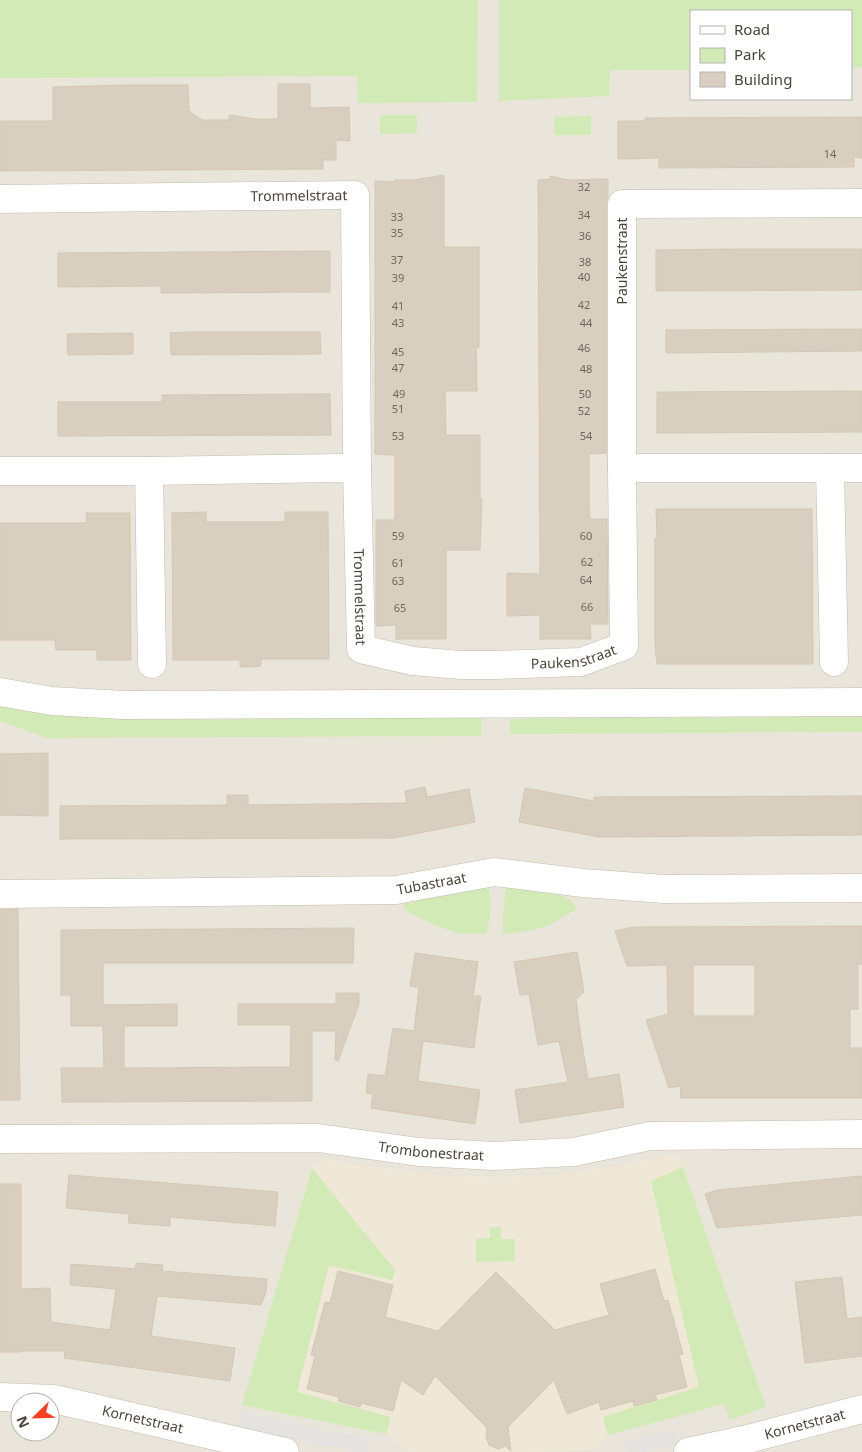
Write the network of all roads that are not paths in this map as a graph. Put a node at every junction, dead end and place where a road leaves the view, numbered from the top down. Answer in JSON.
{"nodes":[{"id":1,"x":0,"y":200,"type":"edge"},
{"id":2,"x":862,"y":203,"type":"edge"},
{"id":3,"x":622,"y":468,"type":"junction"},
{"id":4,"x":830,"y":468,"type":"junction"},
{"id":5,"x":862,"y":468,"type":"edge"},
{"id":6,"x":357,"y":469,"type":"junction"},
{"id":7,"x":0,"y":471,"type":"edge"},
{"id":8,"x":149,"y":471,"type":"junction"},
{"id":9,"x":834,"y":662,"type":"dead end"},
{"id":10,"x":152,"y":664,"type":"dead end"},
{"id":11,"x":494,"y":665,"type":"joint"},
{"id":12,"x":0,"y":692,"type":"edge"},
{"id":13,"x":862,"y":702,"type":"edge"},
{"id":14,"x":862,"y":888,"type":"edge"},
{"id":15,"x":0,"y":894,"type":"edge"},
{"id":16,"x":862,"y":1134,"type":"edge"},
{"id":17,"x":0,"y":1139,"type":"edge"},
{"id":18,"x":0,"y":1397,"type":"edge"},
{"id":19,"x":862,"y":1409,"type":"edge"},
{"id":20,"x":285,"y":1452,"type":"edge"},
{"id":21,"x":688,"y":1452,"type":"edge"}],
"edges":[{"from":1,"to":6,"type":"street","name":"Trommelstraat"},
{"from":2,"to":3,"type":"street","name":"Paukenstraat"},
{"from":3,"to":4,"type":"street"},
{"from":3,"to":11,"type":"street","name":"Paukenstraat"},
{"from":4,"to":5,"type":"street"},
{"from":4,"to":9,"type":"street"},
{"from":6,"to":8,"type":"street"},
{"from":6,"to":11,"type":"street","name":"Trommelstraat"},
{"from":7,"to":8,"type":"street"},
{"from":8,"to":10,"type":"street"},
{"from":12,"to":13,"type":"street"},
{"from":14,"to":15,"type":"street","name":"Tubastraat"},
{"from":16,"to":17,"type":"street","name":"Trombonestraat"},
{"from":18,"to":20,"type":"street","name":"Kornetstraat"},
{"from":19,"to":21,"type":"street","name":"Kornetstraat"}]}
